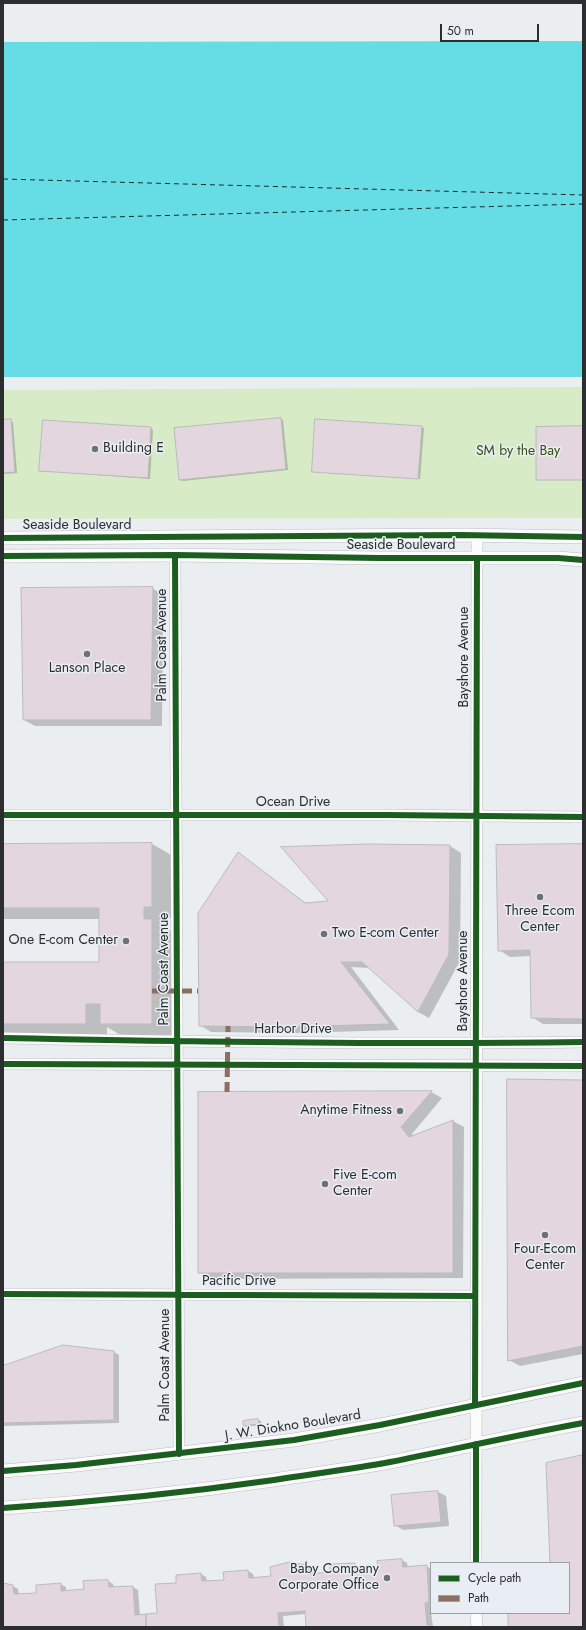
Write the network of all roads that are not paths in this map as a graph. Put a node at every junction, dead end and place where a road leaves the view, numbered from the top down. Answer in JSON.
{"nodes":[{"id":1,"x":477,"y":536,"type":"junction"},
{"id":2,"x":583,"y":537,"type":"edge"},
{"id":3,"x":3,"y":538,"type":"edge"},
{"id":4,"x":175,"y":555,"type":"junction"},
{"id":5,"x":3,"y":556,"type":"edge"},
{"id":6,"x":477,"y":558,"type":"junction"},
{"id":7,"x":583,"y":560,"type":"edge"},
{"id":8,"x":3,"y":815,"type":"edge"},
{"id":9,"x":176,"y":815,"type":"junction"},
{"id":10,"x":476,"y":817,"type":"junction"},
{"id":11,"x":583,"y":817,"type":"edge"},
{"id":12,"x":3,"y":1038,"type":"edge"},
{"id":13,"x":177,"y":1041,"type":"junction"},
{"id":14,"x":583,"y":1042,"type":"edge"},
{"id":15,"x":476,"y":1044,"type":"junction"},
{"id":16,"x":3,"y":1064,"type":"edge"},
{"id":17,"x":177,"y":1065,"type":"junction"},
{"id":18,"x":476,"y":1066,"type":"junction"},
{"id":19,"x":583,"y":1066,"type":"edge"},
{"id":20,"x":3,"y":1294,"type":"edge"},
{"id":21,"x":178,"y":1294,"type":"junction"},
{"id":22,"x":476,"y":1296,"type":"junction"},
{"id":23,"x":583,"y":1383,"type":"edge"},
{"id":24,"x":475,"y":1405,"type":"junction"},
{"id":25,"x":583,"y":1424,"type":"edge"},
{"id":26,"x":476,"y":1444,"type":"junction"},
{"id":27,"x":179,"y":1454,"type":"junction"},
{"id":28,"x":3,"y":1471,"type":"edge"},
{"id":29,"x":3,"y":1508,"type":"edge"},
{"id":30,"x":476,"y":1562,"type":"edge"},
{"id":31,"x":476,"y":1614,"type":"edge"},
{"id":32,"x":477,"y":1627,"type":"edge"}],
"edges":[{"from":1,"to":2,"type":"street","name":"Seaside Boulevard"},
{"from":1,"to":3,"type":"street","name":"Seaside Boulevard"},
{"from":1,"to":6,"type":"street","name":"Bayshore Avenue"},
{"from":4,"to":5,"type":"street","name":"Seaside Boulevard"},
{"from":4,"to":6,"type":"street","name":"Seaside Boulevard"},
{"from":4,"to":9,"type":"street","name":"Palm Coast Avenue"},
{"from":6,"to":7,"type":"street","name":"Seaside Boulevard"},
{"from":6,"to":10,"type":"street","name":"Bayshore Avenue"},
{"from":8,"to":9,"type":"street","name":"Ocean Drive"},
{"from":9,"to":10,"type":"street","name":"Ocean Drive"},
{"from":9,"to":13,"type":"street","name":"Palm Coast Avenue"},
{"from":10,"to":11,"type":"street","name":"Ocean Drive"},
{"from":10,"to":15,"type":"street","name":"Bayshore Avenue"},
{"from":12,"to":13,"type":"street","name":"Harbor Drive"},
{"from":13,"to":15,"type":"street","name":"Harbor Drive"},
{"from":13,"to":17,"type":"street","name":"Palm Coast Avenue"},
{"from":14,"to":15,"type":"street","name":"Harbor Drive"},
{"from":15,"to":18,"type":"street","name":"Bayshore Avenue"},
{"from":16,"to":17,"type":"street"},
{"from":17,"to":18,"type":"street"},
{"from":17,"to":21,"type":"street","name":"Palm Coast Avenue"},
{"from":18,"to":19,"type":"street"},
{"from":18,"to":22,"type":"street","name":"Bayshore Avenue"},
{"from":20,"to":21,"type":"street","name":"Pacific Drive"},
{"from":21,"to":22,"type":"street","name":"Pacific Drive"},
{"from":21,"to":27,"type":"street","name":"Palm Coast Avenue"},
{"from":22,"to":24,"type":"street","name":"Bayshore Avenue"},
{"from":23,"to":24,"type":"street","name":"J. W. Diokno Boulevard"},
{"from":24,"to":26,"type":"street","name":"Bayshore Avenue"},
{"from":24,"to":27,"type":"street","name":"J. W. Diokno Boulevard"},
{"from":25,"to":26,"type":"street"},
{"from":26,"to":29,"type":"street"},
{"from":26,"to":30,"type":"street","name":"Bayshore Avenue"},
{"from":27,"to":28,"type":"street","name":"J. W. Diokno Boulevard"},
{"from":31,"to":32,"type":"street"}]}
